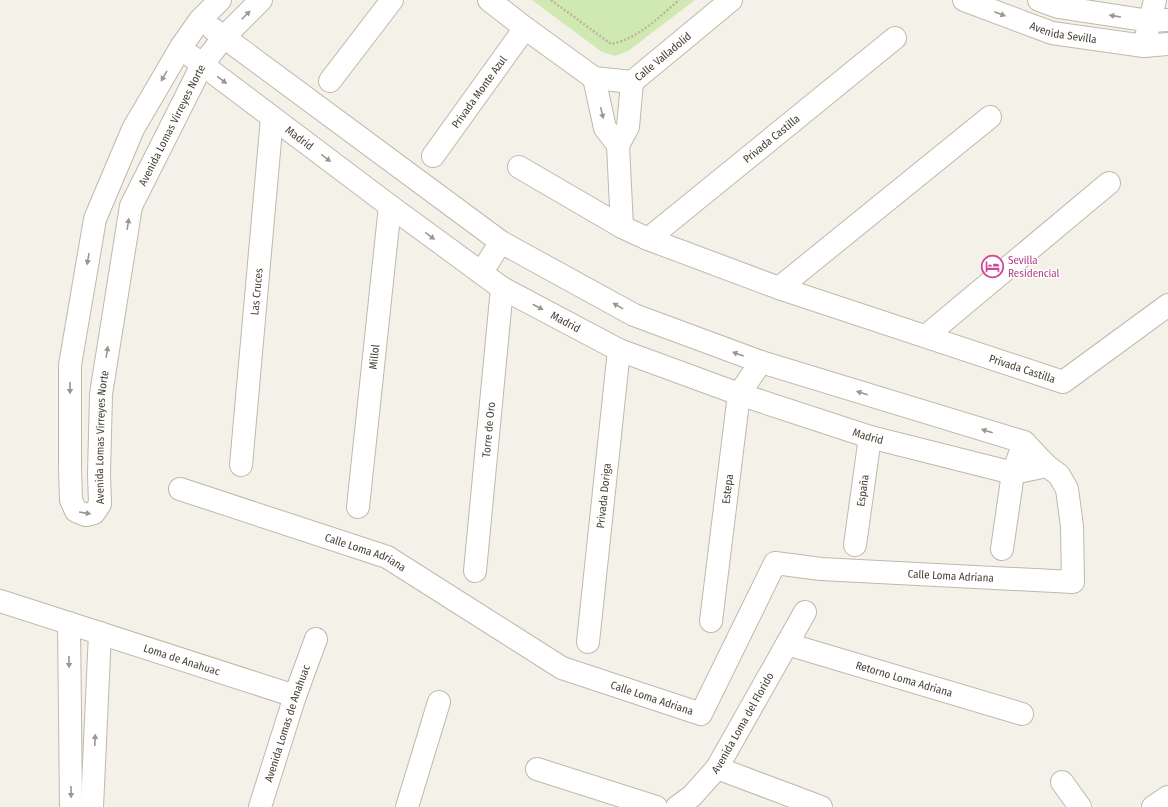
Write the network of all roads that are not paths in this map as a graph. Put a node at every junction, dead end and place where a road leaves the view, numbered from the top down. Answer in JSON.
{"nodes":[{"id":1,"x":220,"y":0,"type":"edge"},
{"id":2,"x":261,"y":0,"type":"edge"},
{"id":3,"x":392,"y":0,"type":"edge"},
{"id":4,"x":489,"y":0,"type":"edge"},
{"id":5,"x":731,"y":0,"type":"edge"},
{"id":6,"x":964,"y":0,"type":"edge"},
{"id":7,"x":1155,"y":0,"type":"edge"},
{"id":8,"x":1049,"y":4,"type":"edge"},
{"id":9,"x":200,"y":20,"type":"junction"},
{"id":10,"x":1159,"y":20,"type":"edge"},
{"id":11,"x":525,"y":28,"type":"junction"},
{"id":12,"x":1052,"y":33,"type":"junction"},
{"id":13,"x":224,"y":37,"type":"junction"},
{"id":14,"x":895,"y":38,"type":"dead end"},
{"id":15,"x":1168,"y":44,"type":"edge"},
{"id":16,"x":1144,"y":46,"type":"junction"},
{"id":17,"x":181,"y":47,"type":"junction"},
{"id":18,"x":202,"y":65,"type":"junction"},
{"id":19,"x":594,"y":78,"type":"junction"},
{"id":20,"x":330,"y":81,"type":"dead end"},
{"id":21,"x":632,"y":82,"type":"junction"},
{"id":22,"x":990,"y":117,"type":"dead end"},
{"id":23,"x":272,"y":118,"type":"junction"},
{"id":24,"x":618,"y":145,"type":"junction"},
{"id":25,"x":433,"y":156,"type":"dead end"},
{"id":26,"x":519,"y":167,"type":"dead end"},
{"id":27,"x":1109,"y":183,"type":"dead end"},
{"id":28,"x":390,"y":206,"type":"junction"},
{"id":29,"x":622,"y":227,"type":"junction"},
{"id":30,"x":648,"y":239,"type":"junction"},
{"id":31,"x":501,"y":242,"type":"junction"},
{"id":32,"x":481,"y":273,"type":"junction"},
{"id":33,"x":502,"y":288,"type":"junction"},
{"id":34,"x":779,"y":288,"type":"junction"},
{"id":35,"x":1168,"y":305,"type":"edge"},
{"id":36,"x":926,"y":336,"type":"junction"},
{"id":37,"x":620,"y":350,"type":"junction"},
{"id":38,"x":761,"y":362,"type":"junction"},
{"id":39,"x":739,"y":394,"type":"junction"},
{"id":40,"x":870,"y":437,"type":"junction"},
{"id":41,"x":1024,"y":442,"type":"junction"},
{"id":42,"x":241,"y":465,"type":"dead end"},
{"id":43,"x":1047,"y":466,"type":"junction"},
{"id":44,"x":1013,"y":474,"type":"junction"},
{"id":45,"x":180,"y":489,"type":"dead end"},
{"id":46,"x":358,"y":507,"type":"dead end"},
{"id":47,"x":855,"y":545,"type":"dead end"},
{"id":48,"x":1002,"y":549,"type":"dead end"},
{"id":49,"x":475,"y":571,"type":"dead end"},
{"id":50,"x":0,"y":601,"type":"edge"},
{"id":51,"x":804,"y":612,"type":"dead end"},
{"id":52,"x":711,"y":621,"type":"dead end"},
{"id":53,"x":69,"y":623,"type":"junction"},
{"id":54,"x":100,"y":633,"type":"junction"},
{"id":55,"x":316,"y":639,"type":"dead end"},
{"id":56,"x":588,"y":642,"type":"dead end"},
{"id":57,"x":787,"y":644,"type":"junction"},
{"id":58,"x":295,"y":696,"type":"junction"},
{"id":59,"x":439,"y":702,"type":"dead end"},
{"id":60,"x":1022,"y":714,"type":"dead end"},
{"id":61,"x":717,"y":768,"type":"junction"},
{"id":62,"x":538,"y":770,"type":"dead end"},
{"id":63,"x":1062,"y":782,"type":"dead end"},
{"id":64,"x":1168,"y":797,"type":"edge"},
{"id":65,"x":686,"y":804,"type":"edge"},
{"id":66,"x":71,"y":807,"type":"edge"},
{"id":67,"x":92,"y":807,"type":"edge"},
{"id":68,"x":260,"y":807,"type":"edge"},
{"id":69,"x":407,"y":807,"type":"edge"},
{"id":70,"x":656,"y":807,"type":"edge"},
{"id":71,"x":821,"y":807,"type":"edge"},
{"id":72,"x":1080,"y":807,"type":"edge"},
{"id":73,"x":1153,"y":807,"type":"edge"}],
"edges":[{"from":1,"to":9,"type":"street","name":"Avenida Lomas Virreyes Norte"},
{"from":13,"to":2,"type":"street","name":"Avenida Lomas Virreyes Norte","one_way":true},
{"from":3,"to":20,"type":"street"},
{"from":4,"to":11,"type":"street","name":"Calle Valladolid"},
{"from":5,"to":21,"type":"street","name":"Calle Valladolid"},
{"from":6,"to":12,"type":"street","name":"Avenida Sevilla","one_way":true},
{"from":7,"to":10,"type":"street"},
{"from":10,"to":8,"type":"street","name":"Avenida Sevilla","one_way":true},
{"from":8,"to":12,"type":"street"},
{"from":9,"to":13,"type":"street"},
{"from":9,"to":17,"type":"street","name":"Avenida Lomas Virreyes Norte"},
{"from":10,"to":16,"type":"street"},
{"from":11,"to":19,"type":"street","name":"Calle Valladolid"},
{"from":11,"to":25,"type":"street","name":"Privada Monte Azul"},
{"from":12,"to":16,"type":"street","name":"Avenida Sevilla"},
{"from":13,"to":18,"type":"street","name":"Avenida Lomas Virreyes Norte"},
{"from":13,"to":31,"type":"street"},
{"from":14,"to":30,"type":"street","name":"Privada Castilla"},
{"from":15,"to":16,"type":"street","name":"Avenida Sevilla"},
{"from":17,"to":18,"type":"street","name":"Madrid"},
{"from":17,"to":18,"type":"street","name":"Avenida Lomas Virreyes Norte","one_way":true},
{"from":18,"to":23,"type":"street","name":"Madrid","one_way":true},
{"from":19,"to":21,"type":"street","name":"Calle Valladolid"},
{"from":19,"to":24,"type":"street","one_way":true},
{"from":21,"to":24,"type":"street"},
{"from":22,"to":34,"type":"street"},
{"from":23,"to":28,"type":"street","name":"Madrid","one_way":true},
{"from":23,"to":42,"type":"street","name":"Las Cruces"},
{"from":24,"to":29,"type":"street"},
{"from":26,"to":29,"type":"street","name":"Privada Castilla"},
{"from":27,"to":36,"type":"street"},
{"from":28,"to":32,"type":"street","name":"Madrid","one_way":true},
{"from":28,"to":46,"type":"street","name":"Millol"},
{"from":29,"to":30,"type":"street","name":"Privada Castilla"},
{"from":30,"to":34,"type":"street","name":"Privada Castilla"},
{"from":31,"to":32,"type":"street"},
{"from":38,"to":31,"type":"street","one_way":true},
{"from":32,"to":33,"type":"street","name":"Madrid"},
{"from":33,"to":37,"type":"street","name":"Madrid","one_way":true},
{"from":33,"to":49,"type":"street","name":"Torre de Oro"},
{"from":34,"to":36,"type":"street","name":"Privada Castilla"},
{"from":35,"to":36,"type":"street","name":"Privada Castilla"},
{"from":37,"to":39,"type":"street","name":"Madrid"},
{"from":37,"to":56,"type":"street","name":"Privada Doriga"},
{"from":38,"to":39,"type":"street","name":"Estepa"},
{"from":41,"to":38,"type":"street","one_way":true},
{"from":39,"to":40,"type":"street","name":"Madrid"},
{"from":39,"to":52,"type":"street","name":"Estepa"},
{"from":40,"to":44,"type":"street","name":"Madrid"},
{"from":40,"to":47,"type":"street","name":"España"},
{"from":41,"to":43,"type":"street"},
{"from":41,"to":44,"type":"street"},
{"from":43,"to":44,"type":"street"},
{"from":43,"to":45,"type":"street","name":"Calle Loma Adriana"},
{"from":44,"to":48,"type":"street"},
{"from":50,"to":53,"type":"street","name":"Loma de Anahuac"},
{"from":51,"to":57,"type":"street","name":"Avenida Loma del Florido"},
{"from":53,"to":54,"type":"street","name":"Loma de Anahuac"},
{"from":53,"to":66,"type":"street","one_way":true},
{"from":54,"to":58,"type":"street","name":"Loma de Anahuac"},
{"from":67,"to":54,"type":"street","one_way":true},
{"from":55,"to":58,"type":"street","name":"Avenida Lomas de Anahuac"},
{"from":57,"to":60,"type":"street","name":"Retorno Loma Adriana"},
{"from":57,"to":61,"type":"street","name":"Avenida Loma del Florido"},
{"from":58,"to":68,"type":"street","name":"Avenida Lomas de Anahuac"},
{"from":59,"to":69,"type":"street"},
{"from":61,"to":65,"type":"street","name":"Avenida Loma del Florido"},
{"from":61,"to":71,"type":"street"},
{"from":62,"to":70,"type":"street"},
{"from":63,"to":72,"type":"street"},
{"from":64,"to":73,"type":"street"}]}
